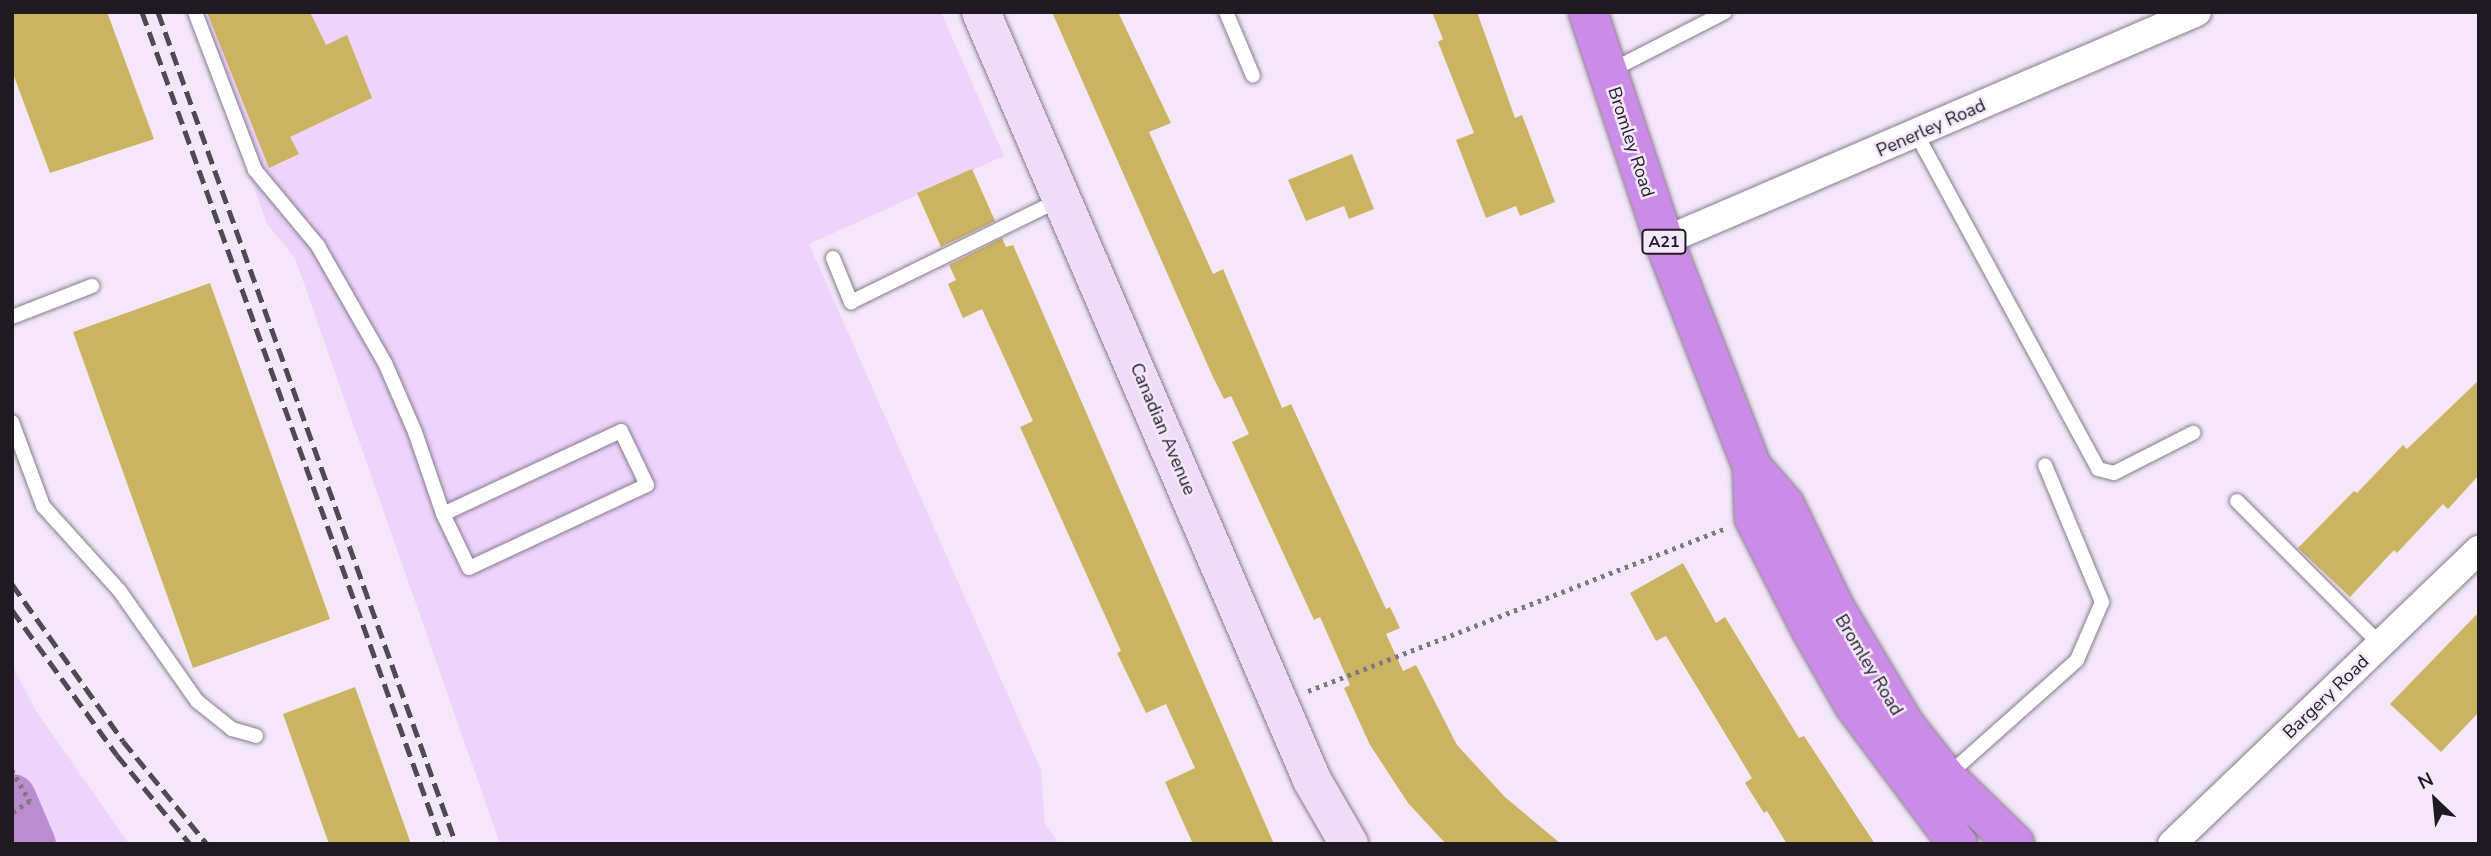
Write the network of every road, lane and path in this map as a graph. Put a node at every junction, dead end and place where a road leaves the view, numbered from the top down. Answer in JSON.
{"nodes":[{"id":1,"x":195,"y":12,"type":"edge"},
{"id":2,"x":981,"y":12,"type":"edge"},
{"id":3,"x":1226,"y":12,"type":"edge"},
{"id":4,"x":1588,"y":12,"type":"edge"},
{"id":5,"x":1726,"y":12,"type":"edge"},
{"id":6,"x":2197,"y":12,"type":"edge"},
{"id":7,"x":1608,"y":73,"type":"junction"},
{"id":8,"x":1253,"y":76,"type":"dead end"},
{"id":9,"x":1917,"y":135,"type":"junction"},
{"id":10,"x":1063,"y":198,"type":"junction"},
{"id":11,"x":1664,"y":241,"type":"junction"},
{"id":12,"x":833,"y":258,"type":"dead end"},
{"id":13,"x":92,"y":286,"type":"dead end"},
{"id":14,"x":12,"y":317,"type":"edge"},
{"id":15,"x":12,"y":422,"type":"edge"},
{"id":16,"x":2193,"y":433,"type":"dead end"},
{"id":17,"x":2045,"y":465,"type":"dead end"},
{"id":18,"x":1752,"y":467,"type":"junction"},
{"id":19,"x":2238,"y":501,"type":"dead end"},
{"id":20,"x":443,"y":514,"type":"junction"},
{"id":21,"x":1754,"y":518,"type":"junction"},
{"id":22,"x":2479,"y":550,"type":"edge"},
{"id":23,"x":2381,"y":645,"type":"junction"},
{"id":24,"x":1302,"y":694,"type":"dead end"},
{"id":25,"x":257,"y":736,"type":"dead end"},
{"id":26,"x":12,"y":770,"type":"edge"},
{"id":27,"x":1946,"y":777,"type":"junction"},
{"id":28,"x":12,"y":813,"type":"edge"},
{"id":29,"x":1349,"y":844,"type":"edge"},
{"id":30,"x":1958,"y":844,"type":"edge"},
{"id":31,"x":2015,"y":844,"type":"edge"},
{"id":32,"x":2172,"y":844,"type":"edge"}],
"edges":[{"from":1,"to":20,"type":"lane"},
{"from":2,"to":10,"type":"street","name":"Canadian Avenue"},
{"from":3,"to":8,"type":"lane"},
{"from":4,"to":7,"type":"highway","name":"Bromley Road","number":"A21"},
{"from":5,"to":7,"type":"lane"},
{"from":6,"to":9,"type":"street","name":"Penerley Road"},
{"from":7,"to":11,"type":"highway","name":"Bromley Road","number":"A21"},
{"from":9,"to":11,"type":"street","name":"Penerley Road"},
{"from":9,"to":16,"type":"lane"},
{"from":10,"to":12,"type":"lane"},
{"from":10,"to":29,"type":"street","name":"Canadian Avenue"},
{"from":11,"to":18,"type":"highway","name":"Bromley Road","number":"A21"},
{"from":13,"to":14,"type":"lane"},
{"from":15,"to":25,"type":"lane"},
{"from":17,"to":27,"type":"lane"},
{"from":18,"to":21,"type":"highway","name":"Bromley Road","number":"A21"},
{"from":18,"to":27,"type":"highway","name":"Bromley Road","number":"A21"},
{"from":19,"to":23,"type":"lane"},
{"from":20,"to":20,"type":"lane"},
{"from":21,"to":24,"type":"path"},
{"from":21,"to":30,"type":"highway","name":"Bromley Road","number":"A21"},
{"from":22,"to":23,"type":"street","name":"Bargery Road"},
{"from":23,"to":32,"type":"street","name":"Bargery Road"},
{"from":26,"to":28,"type":"path"},
{"from":27,"to":31,"type":"highway","name":"Bromley Road","number":"A21"}]}
